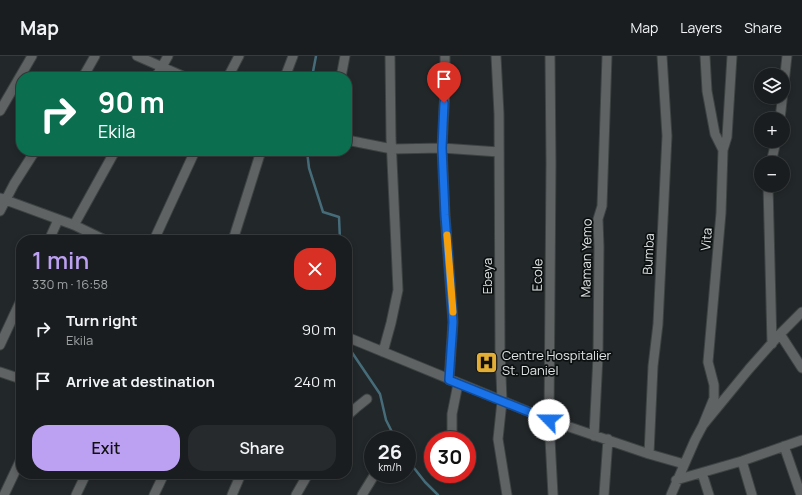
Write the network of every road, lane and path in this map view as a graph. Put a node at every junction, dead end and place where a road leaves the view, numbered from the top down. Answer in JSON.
{"nodes":[{"id":1,"x":32,"y":56,"type":"edge"},
{"id":2,"x":95,"y":56,"type":"edge"},
{"id":3,"x":137,"y":56,"type":"edge"},
{"id":4,"x":168,"y":56,"type":"edge"},
{"id":5,"x":239,"y":56,"type":"edge"},
{"id":6,"x":293,"y":56,"type":"edge"},
{"id":7,"x":345,"y":56,"type":"edge"},
{"id":8,"x":390,"y":56,"type":"edge"},
{"id":9,"x":445,"y":56,"type":"edge"},
{"id":10,"x":496,"y":56,"type":"edge"},
{"id":11,"x":550,"y":56,"type":"edge"},
{"id":12,"x":608,"y":56,"type":"edge"},
{"id":13,"x":662,"y":56,"type":"edge"},
{"id":14,"x":705,"y":56,"type":"edge"},
{"id":15,"x":732,"y":56,"type":"edge"},
{"id":16,"x":787,"y":56,"type":"edge"},
{"id":17,"x":162,"y":67,"type":"junction"},
{"id":18,"x":23,"y":72,"type":"edge"},
{"id":19,"x":86,"y":72,"type":"edge"},
{"id":20,"x":159,"y":72,"type":"edge"},
{"id":21,"x":174,"y":72,"type":"edge"},
{"id":22,"x":231,"y":72,"type":"edge"},
{"id":23,"x":287,"y":72,"type":"edge"},
{"id":24,"x":343,"y":72,"type":"edge"},
{"id":25,"x":16,"y":84,"type":"edge"},
{"id":26,"x":0,"y":111,"type":"edge"},
{"id":27,"x":781,"y":112,"type":"edge"},
{"id":28,"x":352,"y":141,"type":"edge"},
{"id":29,"x":442,"y":148,"type":"junction"},
{"id":30,"x":392,"y":149,"type":"junction"},
{"id":31,"x":724,"y":150,"type":"junction"},
{"id":32,"x":499,"y":152,"type":"junction"},
{"id":33,"x":32,"y":156,"type":"edge"},
{"id":34,"x":112,"y":156,"type":"edge"},
{"id":35,"x":193,"y":156,"type":"edge"},
{"id":36,"x":259,"y":156,"type":"edge"},
{"id":37,"x":768,"y":192,"type":"edge"},
{"id":38,"x":3,"y":199,"type":"edge"},
{"id":39,"x":0,"y":211,"type":"edge"},
{"id":40,"x":58,"y":220,"type":"junction"},
{"id":41,"x":74,"y":226,"type":"junction"},
{"id":42,"x":51,"y":235,"type":"edge"},
{"id":43,"x":94,"y":235,"type":"edge"},
{"id":44,"x":156,"y":235,"type":"edge"},
{"id":45,"x":235,"y":235,"type":"edge"},
{"id":46,"x":16,"y":311,"type":"edge"},
{"id":47,"x":802,"y":312,"type":"edge"},
{"id":48,"x":780,"y":334,"type":"junction"},
{"id":49,"x":352,"y":340,"type":"edge"},
{"id":50,"x":772,"y":344,"type":"junction"},
{"id":51,"x":0,"y":345,"type":"edge"},
{"id":52,"x":383,"y":352,"type":"junction"},
{"id":53,"x":802,"y":368,"type":"edge"},
{"id":54,"x":0,"y":372,"type":"edge"},
{"id":55,"x":16,"y":377,"type":"edge"},
{"id":56,"x":453,"y":382,"type":"junction"},
{"id":57,"x":367,"y":399,"type":"dead end"},
{"id":58,"x":502,"y":401,"type":"junction"},
{"id":59,"x":352,"y":412,"type":"edge"},
{"id":60,"x":549,"y":420,"type":"junction"},
{"id":61,"x":703,"y":425,"type":"junction"},
{"id":62,"x":452,"y":431,"type":"edge"},
{"id":63,"x":594,"y":436,"type":"junction"},
{"id":64,"x":608,"y":439,"type":"junction"},
{"id":65,"x":802,"y":440,"type":"edge"},
{"id":66,"x":784,"y":446,"type":"junction"},
{"id":67,"x":649,"y":454,"type":"junction"},
{"id":68,"x":742,"y":461,"type":"junction"},
{"id":69,"x":684,"y":464,"type":"junction"},
{"id":70,"x":16,"y":470,"type":"edge"},
{"id":71,"x":702,"y":473,"type":"junction"},
{"id":72,"x":84,"y":479,"type":"edge"},
{"id":73,"x":162,"y":479,"type":"edge"},
{"id":74,"x":239,"y":479,"type":"edge"},
{"id":75,"x":305,"y":479,"type":"edge"},
{"id":76,"x":676,"y":480,"type":"junction"},
{"id":77,"x":369,"y":483,"type":"edge"},
{"id":78,"x":4,"y":495,"type":"edge"},
{"id":79,"x":76,"y":495,"type":"edge"},
{"id":80,"x":154,"y":495,"type":"edge"},
{"id":81,"x":232,"y":495,"type":"edge"},
{"id":82,"x":296,"y":495,"type":"edge"},
{"id":83,"x":362,"y":495,"type":"edge"},
{"id":84,"x":507,"y":495,"type":"edge"},
{"id":85,"x":552,"y":495,"type":"edge"},
{"id":86,"x":604,"y":495,"type":"edge"},
{"id":87,"x":671,"y":495,"type":"edge"},
{"id":88,"x":709,"y":495,"type":"edge"},
{"id":89,"x":752,"y":495,"type":"edge"},
{"id":90,"x":800,"y":495,"type":"edge"}],
"edges":[{"from":1,"to":18,"type":"street"},
{"from":2,"to":19,"type":"street"},
{"from":3,"to":17,"type":"street"},
{"from":4,"to":17,"type":"street"},
{"from":5,"to":22,"type":"street"},
{"from":6,"to":23,"type":"street"},
{"from":7,"to":24,"type":"street"},
{"from":8,"to":30,"type":"street"},
{"from":9,"to":29,"type":"street"},
{"from":10,"to":32,"type":"street","name":"Ebeya"},
{"from":11,"to":60,"type":"street","name":"Ecole"},
{"from":12,"to":63,"type":"street","name":"Maman Yemo"},
{"from":13,"to":67,"type":"street","name":"Bumba"},
{"from":14,"to":31,"type":"street"},
{"from":15,"to":31,"type":"street","name":"Vita"},
{"from":16,"to":27,"type":"street"},
{"from":17,"to":20,"type":"street"},
{"from":17,"to":21,"type":"street"},
{"from":25,"to":26,"type":"street"},
{"from":28,"to":30,"type":"street"},
{"from":29,"to":30,"type":"street"},
{"from":29,"to":32,"type":"street"},
{"from":29,"to":56,"type":"street"},
{"from":30,"to":52,"type":"street"},
{"from":31,"to":61,"type":"street","name":"Vita"},
{"from":32,"to":58,"type":"street","name":"Ebeya"},
{"from":33,"to":38,"type":"street"},
{"from":34,"to":41,"type":"street"},
{"from":35,"to":44,"type":"street"},
{"from":36,"to":45,"type":"street"},
{"from":37,"to":50,"type":"street"},
{"from":38,"to":39,"type":"street"},
{"from":38,"to":40,"type":"street"},
{"from":40,"to":41,"type":"street"},
{"from":40,"to":42,"type":"street"},
{"from":41,"to":43,"type":"street"},
{"from":46,"to":51,"type":"street"},
{"from":47,"to":48,"type":"street"},
{"from":48,"to":50,"type":"street"},
{"from":48,"to":53,"type":"street"},
{"from":49,"to":52,"type":"street"},
{"from":50,"to":61,"type":"street"},
{"from":52,"to":56,"type":"street"},
{"from":54,"to":55,"type":"street"},
{"from":56,"to":58,"type":"street"},
{"from":56,"to":62,"type":"street"},
{"from":57,"to":59,"type":"street"},
{"from":58,"to":60,"type":"street"},
{"from":58,"to":84,"type":"street","name":"Ebeya"},
{"from":60,"to":63,"type":"street"},
{"from":60,"to":85,"type":"street","name":"Ecole"},
{"from":61,"to":69,"type":"street"},
{"from":63,"to":64,"type":"street"},
{"from":64,"to":67,"type":"street"},
{"from":64,"to":86,"type":"street"},
{"from":65,"to":66,"type":"street"},
{"from":66,"to":68,"type":"street"},
{"from":66,"to":90,"type":"street"},
{"from":67,"to":69,"type":"street"},
{"from":68,"to":71,"type":"street"},
{"from":68,"to":89,"type":"street"},
{"from":69,"to":76,"type":"street"},
{"from":70,"to":78,"type":"street"},
{"from":71,"to":76,"type":"street"},
{"from":71,"to":88,"type":"street"},
{"from":72,"to":79,"type":"street"},
{"from":73,"to":80,"type":"street"},
{"from":74,"to":81,"type":"street"},
{"from":75,"to":82,"type":"street"},
{"from":76,"to":87,"type":"street"},
{"from":77,"to":83,"type":"street"}]}
